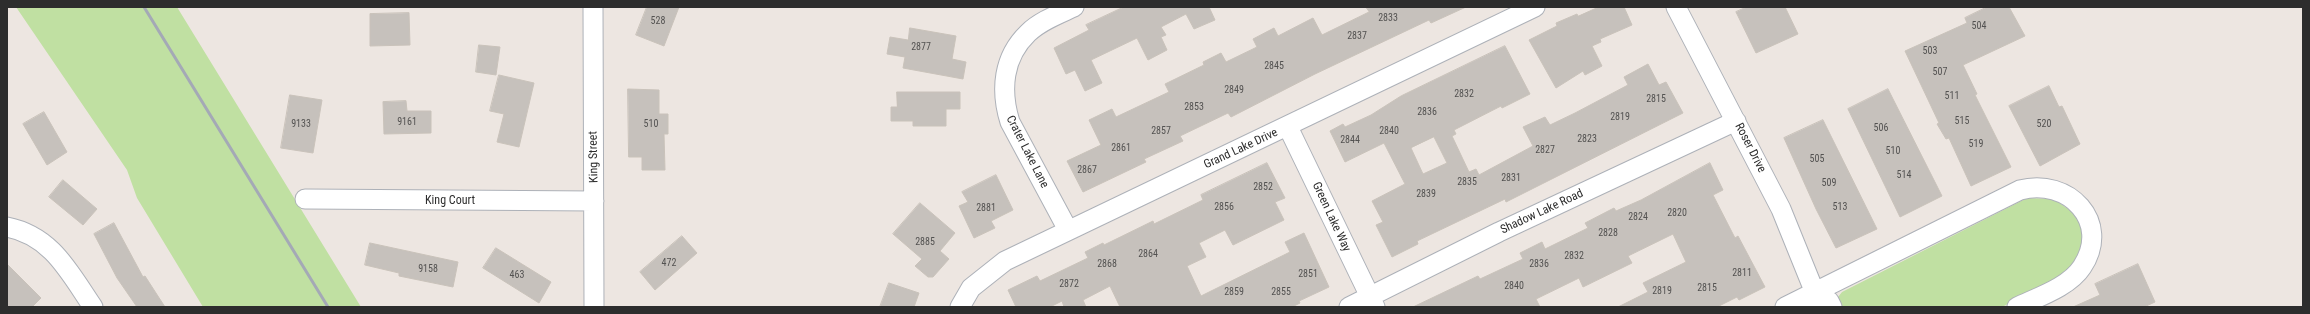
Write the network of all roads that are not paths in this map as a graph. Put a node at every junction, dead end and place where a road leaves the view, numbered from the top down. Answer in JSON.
{"nodes":[{"id":1,"x":593,"y":7,"type":"edge"},
{"id":2,"x":1074,"y":7,"type":"edge"},
{"id":3,"x":1535,"y":7,"type":"edge"},
{"id":4,"x":1676,"y":7,"type":"edge"},
{"id":5,"x":1736,"y":121,"type":"junction"},
{"id":6,"x":1288,"y":127,"type":"junction"},
{"id":7,"x":305,"y":199,"type":"dead end"},
{"id":8,"x":594,"y":200,"type":"junction"},
{"id":9,"x":7,"y":227,"type":"edge"},
{"id":10,"x":1068,"y":230,"type":"junction"},
{"id":11,"x":1814,"y":300,"type":"edge"},
{"id":12,"x":1372,"y":302,"type":"edge"},
{"id":13,"x":92,"y":307,"type":"edge"},
{"id":14,"x":594,"y":307,"type":"edge"},
{"id":15,"x":960,"y":307,"type":"edge"},
{"id":16,"x":1349,"y":307,"type":"edge"},
{"id":17,"x":1785,"y":307,"type":"edge"},
{"id":18,"x":1832,"y":307,"type":"edge"},
{"id":19,"x":2017,"y":307,"type":"edge"}],
"edges":[{"from":1,"to":8,"type":"street","name":"King Street"},
{"from":2,"to":10,"type":"street","name":"Crater Lake Lane"},
{"from":3,"to":6,"type":"street","name":"Grand Lake Drive"},
{"from":4,"to":5,"type":"street","name":"Roser Drive"},
{"from":5,"to":11,"type":"street","name":"Roser Drive"},
{"from":5,"to":12,"type":"street","name":"Shadow Lake Road"},
{"from":6,"to":10,"type":"street","name":"Grand Lake Drive"},
{"from":6,"to":12,"type":"street","name":"Green Lake Way"},
{"from":7,"to":8,"type":"street","name":"King Court"},
{"from":8,"to":14,"type":"street","name":"King Street"},
{"from":9,"to":13,"type":"street"},
{"from":10,"to":15,"type":"street","name":"Grand Lake Drive"},
{"from":11,"to":17,"type":"street"},
{"from":11,"to":18,"type":"street"},
{"from":11,"to":19,"type":"street"},
{"from":12,"to":16,"type":"street","name":"Shadow Lake Road"}]}
